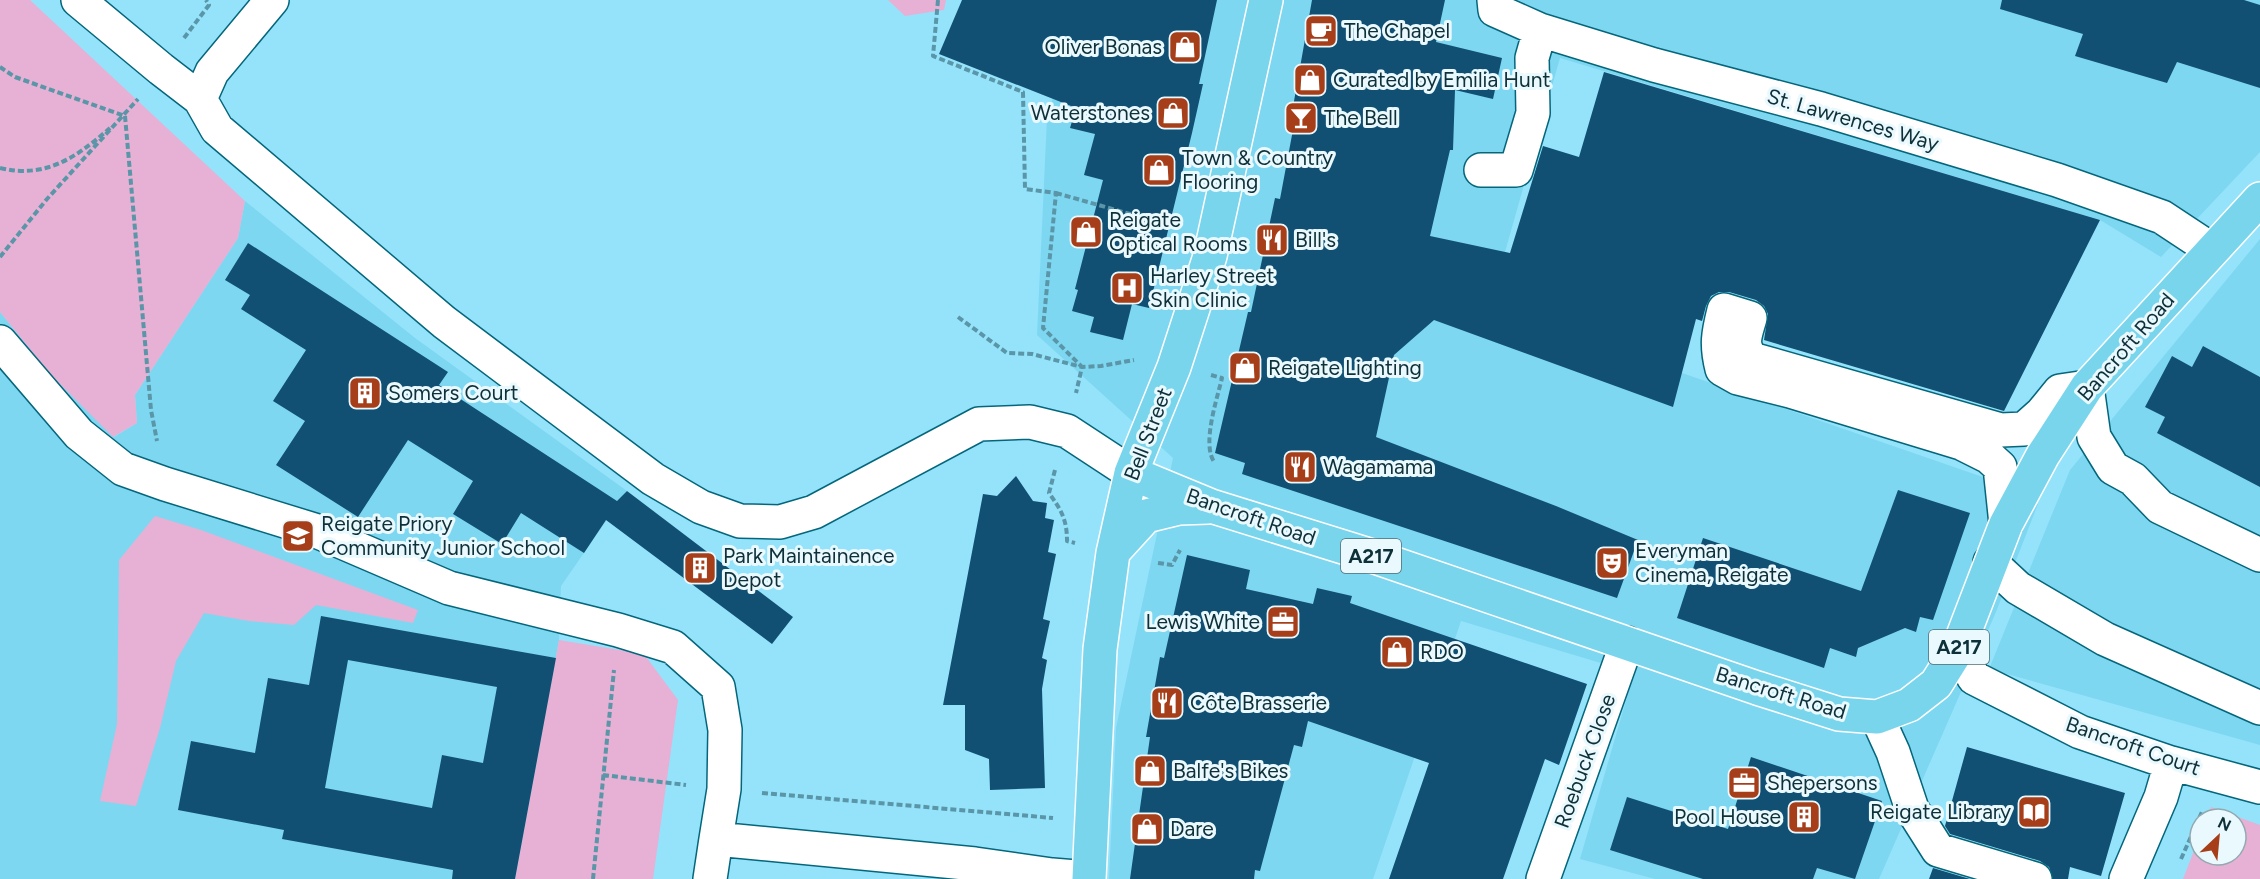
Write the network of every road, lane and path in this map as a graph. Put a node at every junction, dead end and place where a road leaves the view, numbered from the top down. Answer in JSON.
{"nodes":[{"id":1,"x":78,"y":0,"type":"edge"},
{"id":2,"x":206,"y":0,"type":"edge"},
{"id":3,"x":272,"y":0,"type":"edge"},
{"id":4,"x":938,"y":0,"type":"edge"},
{"id":5,"x":1263,"y":1,"type":"edge"},
{"id":6,"x":1495,"y":5,"type":"edge"},
{"id":7,"x":1540,"y":30,"type":"junction"},
{"id":8,"x":0,"y":67,"type":"edge"},
{"id":9,"x":161,"y":69,"type":"junction"},
{"id":10,"x":200,"y":99,"type":"junction"},
{"id":11,"x":125,"y":116,"type":"junction"},
{"id":12,"x":0,"y":168,"type":"edge"},
{"id":13,"x":1481,"y":170,"type":"dead end"},
{"id":14,"x":1056,"y":193,"type":"junction"},
{"id":15,"x":2260,"y":199,"type":"edge"},
{"id":16,"x":1214,"y":237,"type":"junction"},
{"id":17,"x":2212,"y":250,"type":"junction"},
{"id":18,"x":0,"y":257,"type":"edge"},
{"id":19,"x":0,"y":342,"type":"edge"},
{"id":20,"x":2087,"y":387,"type":"junction"},
{"id":21,"x":1067,"y":431,"type":"junction"},
{"id":22,"x":1131,"y":473,"type":"junction"},
{"id":23,"x":165,"y":484,"type":"junction"},
{"id":24,"x":1211,"y":506,"type":"junction"},
{"id":25,"x":2006,"y":524,"type":"junction"},
{"id":26,"x":1113,"y":553,"type":"junction"},
{"id":27,"x":2260,"y":555,"type":"edge"},
{"id":28,"x":1990,"y":562,"type":"junction"},
{"id":29,"x":618,"y":630,"type":"junction"},
{"id":30,"x":1627,"y":643,"type":"junction"},
{"id":31,"x":1958,"y":649,"type":"junction"},
{"id":32,"x":2260,"y":708,"type":"edge"},
{"id":33,"x":1877,"y":717,"type":"junction"},
{"id":34,"x":2171,"y":763,"type":"junction"},
{"id":35,"x":2216,"y":774,"type":"junction"},
{"id":36,"x":603,"y":775,"type":"junction"},
{"id":37,"x":2260,"y":788,"type":"edge"},
{"id":38,"x":724,"y":789,"type":"junction"},
{"id":39,"x":1091,"y":822,"type":"junction"},
{"id":40,"x":716,"y":839,"type":"junction"},
{"id":41,"x":2176,"y":869,"type":"dead end"},
{"id":42,"x":1089,"y":878,"type":"edge"},
{"id":43,"x":593,"y":879,"type":"edge"},
{"id":44,"x":710,"y":879,"type":"edge"},
{"id":45,"x":1543,"y":879,"type":"edge"},
{"id":46,"x":2035,"y":879,"type":"edge"},
{"id":47,"x":2126,"y":879,"type":"edge"}],
"edges":[{"from":1,"to":9,"type":"street"},
{"from":2,"to":9,"type":"path"},
{"from":3,"to":10,"type":"street"},
{"from":4,"to":14,"type":"path"},
{"from":5,"to":16,"type":"main road","name":"Bell Street"},
{"from":6,"to":7,"type":"street","name":"St. Lawrences Way"},
{"from":7,"to":13,"type":"street"},
{"from":7,"to":17,"type":"street","name":"St. Lawrences Way"},
{"from":8,"to":11,"type":"path"},
{"from":9,"to":10,"type":"street"},
{"from":9,"to":11,"type":"path"},
{"from":10,"to":21,"type":"street"},
{"from":11,"to":12,"type":"path"},
{"from":11,"to":18,"type":"path"},
{"from":11,"to":23,"type":"path"},
{"from":14,"to":16,"type":"path"},
{"from":14,"to":21,"type":"path"},
{"from":15,"to":17,"type":"main road","name":"Bancroft Road","number":"A217"},
{"from":16,"to":22,"type":"main road","name":"Bell Street"},
{"from":17,"to":20,"type":"main road","name":"Bancroft Road","number":"A217"},
{"from":19,"to":23,"type":"street"},
{"from":20,"to":25,"type":"main road","name":"Bancroft Road","number":"A217"},
{"from":20,"to":25,"type":"street"},
{"from":20,"to":27,"type":"street"},
{"from":21,"to":22,"type":"street"},
{"from":22,"to":24,"type":"main road","name":"Bancroft Road","number":"A217"},
{"from":22,"to":26,"type":"main road","name":"Bell Street"},
{"from":23,"to":29,"type":"street"},
{"from":24,"to":26,"type":"main road"},
{"from":24,"to":30,"type":"main road","name":"Bancroft Road","number":"A217"},
{"from":25,"to":28,"type":"main road","name":"Bancroft Road","number":"A217"},
{"from":26,"to":39,"type":"main road","name":"Bell Street"},
{"from":28,"to":31,"type":"main road","name":"Bancroft Road","number":"A217"},
{"from":28,"to":32,"type":"street"},
{"from":29,"to":36,"type":"path"},
{"from":29,"to":38,"type":"street"},
{"from":30,"to":33,"type":"main road","name":"Bancroft Road","number":"A217"},
{"from":30,"to":45,"type":"street","name":"Roebuck Close"},
{"from":31,"to":33,"type":"main road","name":"Bancroft Road","number":"A217"},
{"from":31,"to":34,"type":"street","name":"Bancroft Court"},
{"from":33,"to":46,"type":"street"},
{"from":34,"to":35,"type":"street","name":"Bancroft Court"},
{"from":34,"to":47,"type":"street"},
{"from":35,"to":37,"type":"street","name":"Bancroft Court"},
{"from":35,"to":41,"type":"path"},
{"from":36,"to":38,"type":"path"},
{"from":36,"to":43,"type":"path"},
{"from":38,"to":39,"type":"path"},
{"from":38,"to":40,"type":"street"},
{"from":39,"to":42,"type":"main road","name":"Bell Street"},
{"from":40,"to":42,"type":"street"},
{"from":40,"to":44,"type":"street"}]}
